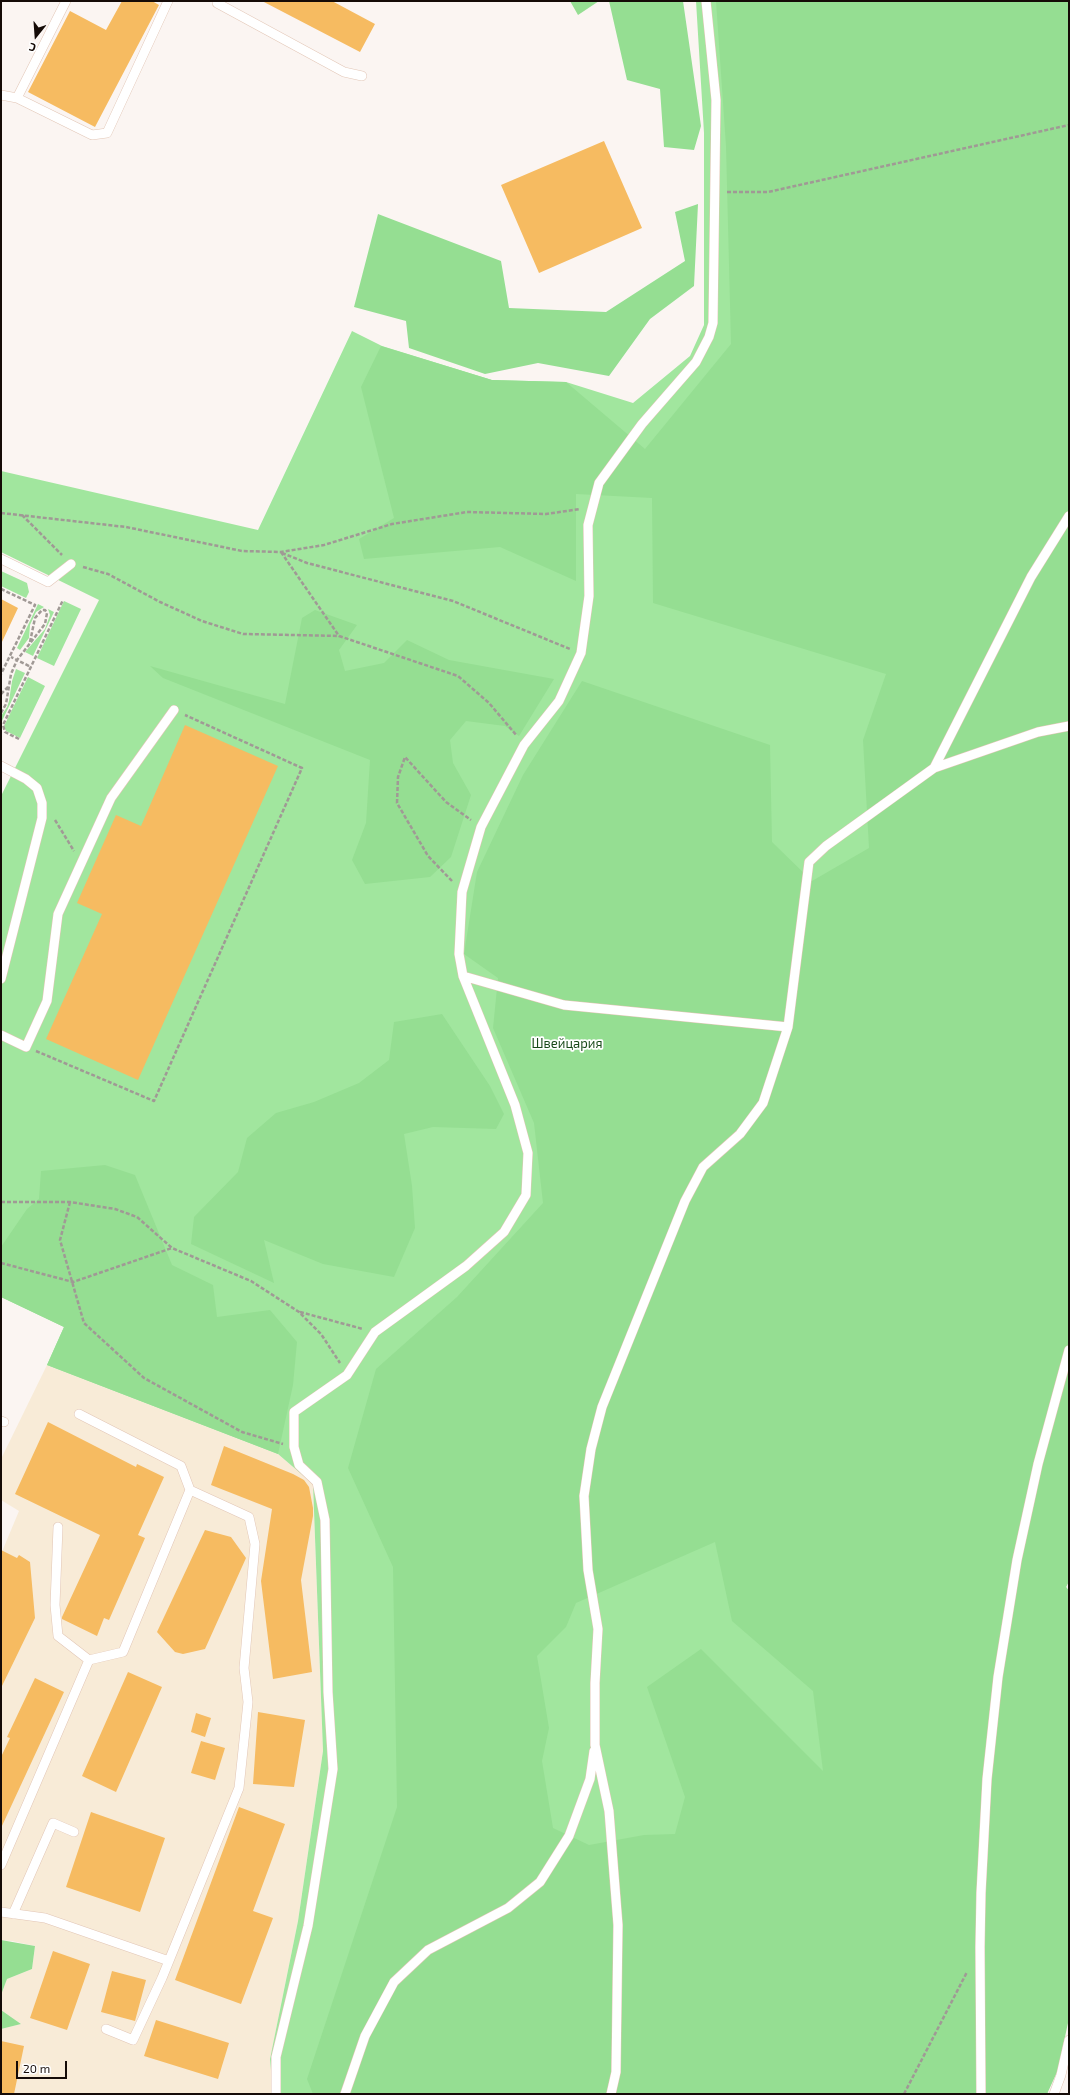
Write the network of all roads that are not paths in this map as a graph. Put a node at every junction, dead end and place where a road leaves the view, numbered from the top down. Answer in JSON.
{"nodes":[{"id":1,"x":66,"y":1,"type":"edge"},
{"id":2,"x":168,"y":1,"type":"edge"},
{"id":3,"x":217,"y":1,"type":"edge"},
{"id":4,"x":706,"y":1,"type":"edge"},
{"id":5,"x":362,"y":76,"type":"dead end"},
{"id":6,"x":1,"y":95,"type":"edge"},
{"id":7,"x":16,"y":98,"type":"junction"},
{"id":8,"x":1069,"y":516,"type":"edge"},
{"id":9,"x":1,"y":559,"type":"edge"},
{"id":10,"x":71,"y":564,"type":"road end"},
{"id":11,"x":174,"y":710,"type":"road end"},
{"id":12,"x":1069,"y":726,"type":"edge"},
{"id":13,"x":1,"y":766,"type":"edge"},
{"id":14,"x":934,"y":768,"type":"junction"},
{"id":15,"x":463,"y":976,"type":"junction"},
{"id":16,"x":1,"y":979,"type":"edge"},
{"id":17,"x":788,"y":1027,"type":"junction"},
{"id":18,"x":1,"y":1035,"type":"edge"},
{"id":19,"x":1069,"y":1350,"type":"edge"},
{"id":20,"x":79,"y":1414,"type":"dead end"},
{"id":21,"x":190,"y":1490,"type":"junction"},
{"id":22,"x":58,"y":1526,"type":"dead end"},
{"id":23,"x":89,"y":1660,"type":"junction"},
{"id":24,"x":595,"y":1745,"type":"junction"},
{"id":25,"x":74,"y":1832,"type":"dead end"},
{"id":26,"x":1,"y":1865,"type":"edge"},
{"id":27,"x":1,"y":1912,"type":"edge"},
{"id":28,"x":13,"y":1914,"type":"junction"},
{"id":29,"x":169,"y":1961,"type":"junction"},
{"id":30,"x":106,"y":2029,"type":"dead end"},
{"id":31,"x":1069,"y":2040,"type":"edge"},
{"id":32,"x":1069,"y":2056,"type":"edge"},
{"id":33,"x":1061,"y":2075,"type":"junction"},
{"id":34,"x":276,"y":2094,"type":"edge"},
{"id":35,"x":346,"y":2094,"type":"edge"},
{"id":36,"x":611,"y":2094,"type":"edge"},
{"id":37,"x":981,"y":2094,"type":"edge"},
{"id":38,"x":1054,"y":2094,"type":"edge"}],
"edges":[{"from":1,"to":7,"type":"lane"},
{"from":2,"to":7,"type":"lane"},
{"from":3,"to":5,"type":"lane"},
{"from":4,"to":15,"type":"lane"},
{"from":6,"to":7,"type":"lane"},
{"from":8,"to":14,"type":"lane"},
{"from":9,"to":10,"type":"lane"},
{"from":11,"to":18,"type":"lane"},
{"from":12,"to":14,"type":"lane"},
{"from":13,"to":16,"type":"lane"},
{"from":14,"to":17,"type":"lane"},
{"from":15,"to":17,"type":"lane"},
{"from":15,"to":34,"type":"lane"},
{"from":17,"to":24,"type":"lane"},
{"from":19,"to":37,"type":"lane"},
{"from":20,"to":21,"type":"lane"},
{"from":21,"to":23,"type":"lane"},
{"from":21,"to":29,"type":"lane"},
{"from":22,"to":23,"type":"lane"},
{"from":23,"to":26,"type":"lane"},
{"from":24,"to":35,"type":"lane"},
{"from":24,"to":36,"type":"lane"},
{"from":25,"to":28,"type":"lane"},
{"from":27,"to":28,"type":"lane"},
{"from":28,"to":29,"type":"lane"},
{"from":29,"to":30,"type":"lane"},
{"from":31,"to":33,"type":"lane"},
{"from":32,"to":33,"type":"lane"},
{"from":33,"to":38,"type":"lane"}]}
